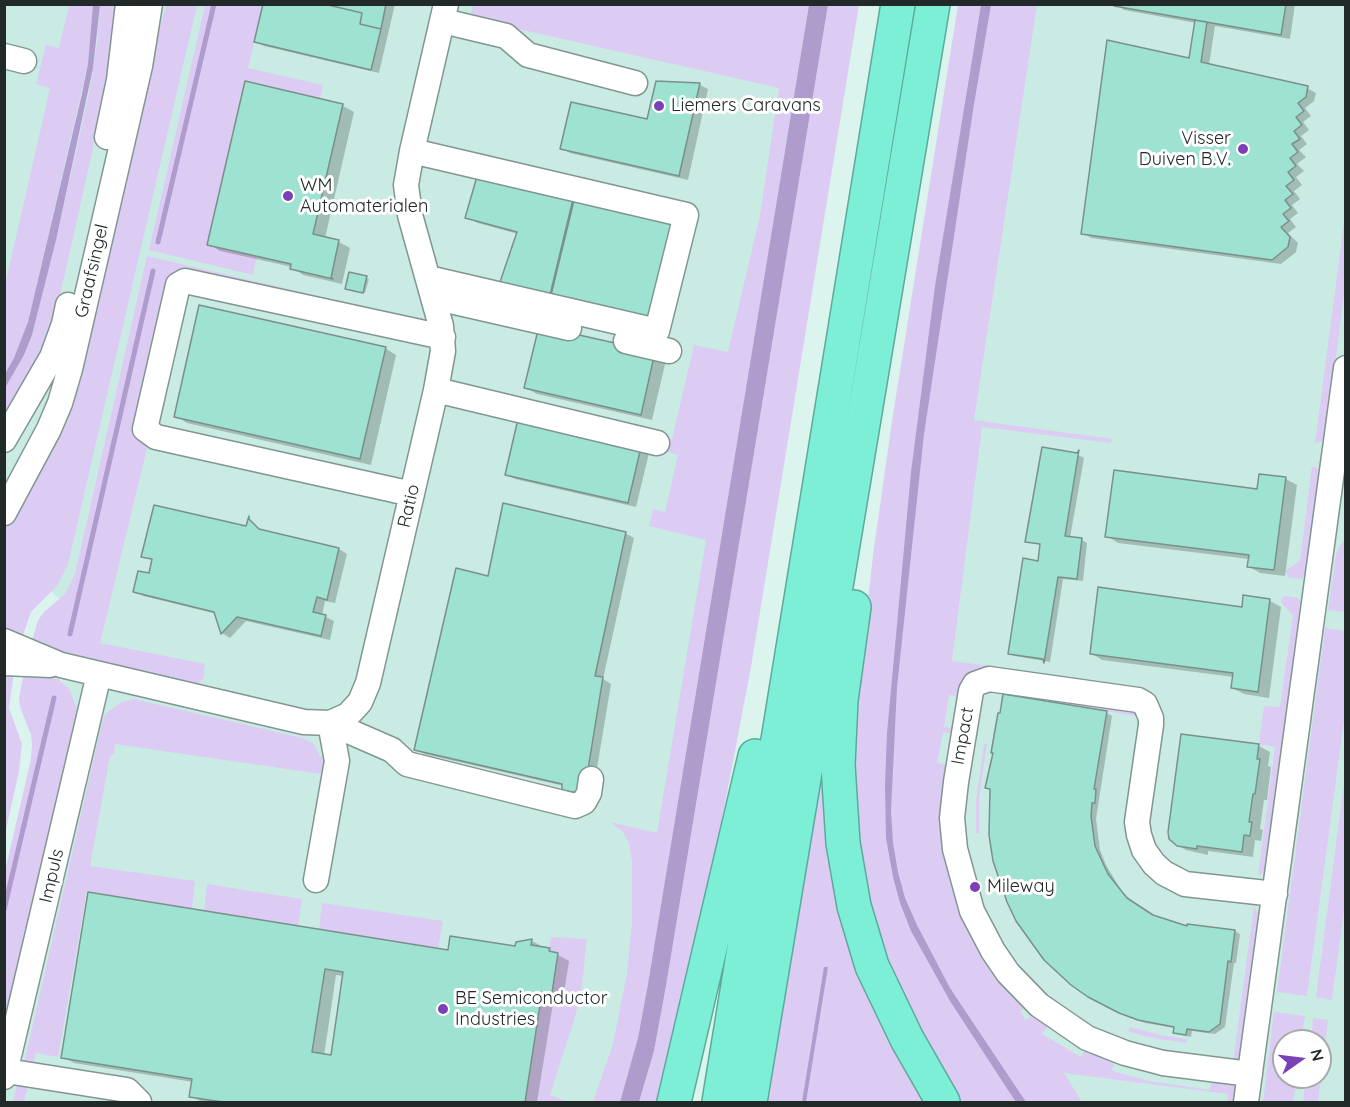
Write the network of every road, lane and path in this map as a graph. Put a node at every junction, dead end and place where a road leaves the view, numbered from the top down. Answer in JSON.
{"nodes":[{"id":1,"x":128,"y":4,"type":"edge"},
{"id":2,"x":898,"y":4,"type":"edge"},
{"id":3,"x":933,"y":4,"type":"edge"},
{"id":4,"x":152,"y":9,"type":"edge"},
{"id":5,"x":444,"y":13,"type":"edge"},
{"id":6,"x":635,"y":83,"type":"dead end"},
{"id":7,"x":412,"y":151,"type":"junction"},
{"id":8,"x":431,"y":288,"type":"junction"},
{"id":9,"x":443,"y":337,"type":"junction"},
{"id":10,"x":876,"y":340,"type":"junction"},
{"id":11,"x":669,"y":351,"type":"dead end"},
{"id":12,"x":1346,"y":368,"type":"edge"},
{"id":13,"x":436,"y":390,"type":"junction"},
{"id":14,"x":4,"y":440,"type":"edge"},
{"id":15,"x":657,"y":443,"type":"dead end"},
{"id":16,"x":825,"y":453,"type":"junction"},
{"id":17,"x":412,"y":494,"type":"junction"},
{"id":18,"x":1336,"y":512,"type":"edge"},
{"id":19,"x":4,"y":513,"type":"edge"},
{"id":20,"x":4,"y":641,"type":"edge"},
{"id":21,"x":4,"y":663,"type":"edge"},
{"id":22,"x":61,"y":665,"type":"junction"},
{"id":23,"x":99,"y":674,"type":"junction"},
{"id":24,"x":330,"y":723,"type":"junction"},
{"id":25,"x":591,"y":779,"type":"dead end"},
{"id":26,"x":316,"y":880,"type":"dead end"},
{"id":27,"x":1275,"y":894,"type":"junction"},
{"id":28,"x":5,"y":1074,"type":"edge"},
{"id":29,"x":1250,"y":1074,"type":"junction"},
{"id":30,"x":139,"y":1102,"type":"edge"},
{"id":31,"x":674,"y":1102,"type":"edge"},
{"id":32,"x":719,"y":1102,"type":"edge"},
{"id":33,"x":750,"y":1102,"type":"edge"},
{"id":34,"x":943,"y":1102,"type":"edge"},
{"id":35,"x":1246,"y":1102,"type":"edge"}],
"edges":[{"from":1,"to":14,"type":"street","name":"Graafsingel"},
{"from":2,"to":16,"type":"highway"},
{"from":3,"to":10,"type":"highway"},
{"from":4,"to":19,"type":"street","name":"Graafsingel"},
{"from":5,"to":6,"type":"street"},
{"from":5,"to":7,"type":"street","name":"Ratio"},
{"from":7,"to":8,"type":"street","name":"Ratio"},
{"from":7,"to":8,"type":"street"},
{"from":8,"to":9,"type":"street","name":"Ratio"},
{"from":8,"to":11,"type":"street"},
{"from":9,"to":13,"type":"street","name":"Ratio"},
{"from":9,"to":17,"type":"street"},
{"from":10,"to":33,"type":"highway"},
{"from":10,"to":34,"type":"highway"},
{"from":12,"to":18,"type":"street"},
{"from":13,"to":15,"type":"street"},
{"from":13,"to":17,"type":"street","name":"Ratio"},
{"from":16,"to":31,"type":"highway"},
{"from":16,"to":32,"type":"highway"},
{"from":17,"to":24,"type":"street","name":"Ratio"},
{"from":18,"to":27,"type":"street"},
{"from":20,"to":22,"type":"street"},
{"from":21,"to":22,"type":"street"},
{"from":22,"to":23,"type":"street"},
{"from":23,"to":24,"type":"street"},
{"from":23,"to":28,"type":"street","name":"Impuls"},
{"from":24,"to":25,"type":"street"},
{"from":24,"to":26,"type":"street"},
{"from":27,"to":29,"type":"street"},
{"from":27,"to":29,"type":"street","name":"Impact"},
{"from":28,"to":30,"type":"street"},
{"from":29,"to":35,"type":"street"}]}
